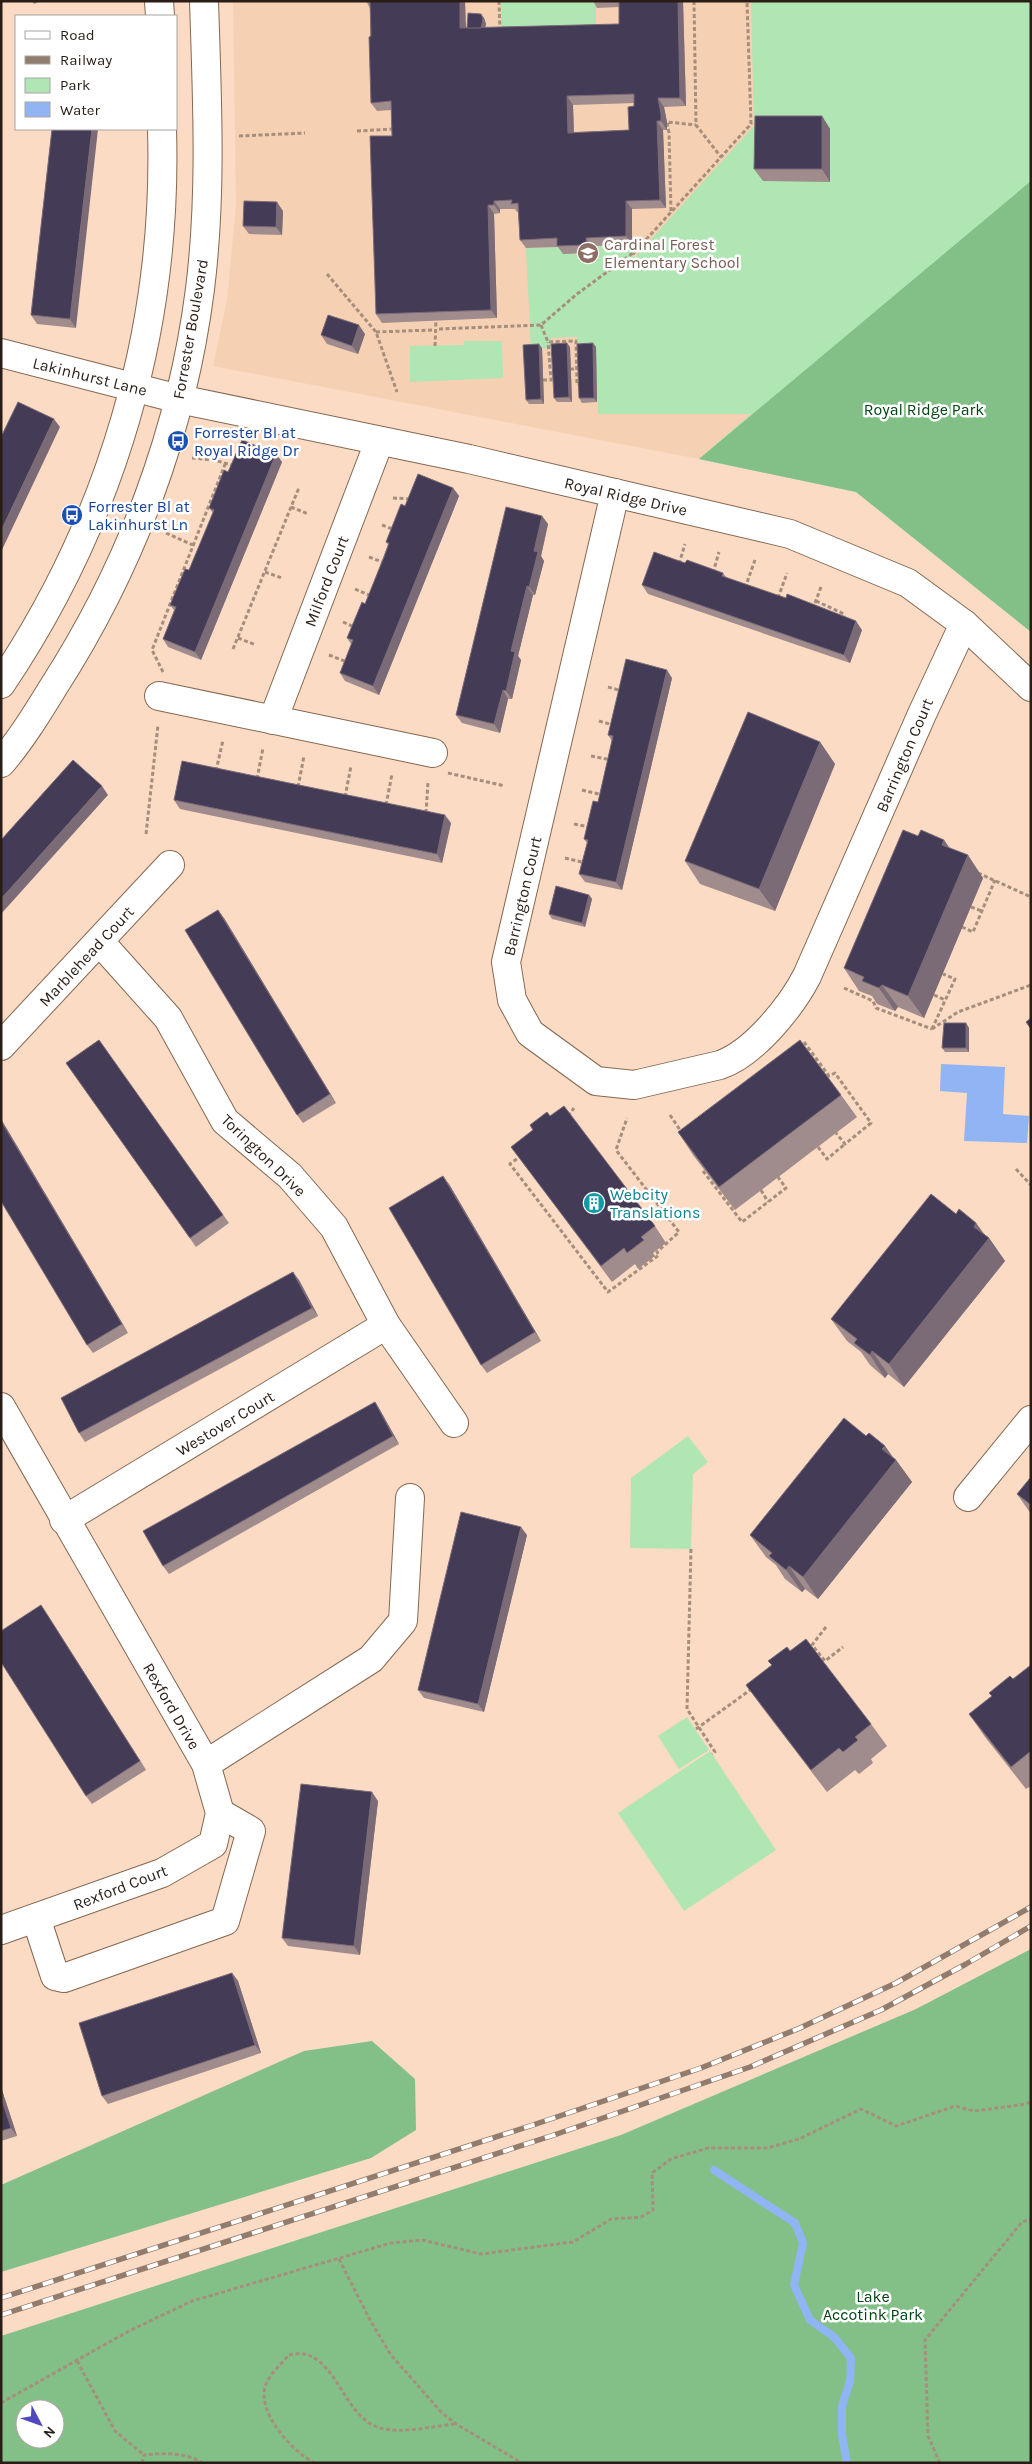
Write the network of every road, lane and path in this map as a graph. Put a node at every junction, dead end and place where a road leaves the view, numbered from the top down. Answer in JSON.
{"nodes":[{"id":1,"x":159,"y":1,"type":"edge"},
{"id":2,"x":204,"y":1,"type":"edge"},
{"id":3,"x":499,"y":1,"type":"edge"},
{"id":4,"x":694,"y":1,"type":"edge"},
{"id":5,"x":747,"y":1,"type":"edge"},
{"id":6,"x":160,"y":15,"type":"edge"},
{"id":7,"x":500,"y":36,"type":"edge"},
{"id":8,"x":696,"y":125,"type":"junction"},
{"id":9,"x":398,"y":129,"type":"edge"},
{"id":10,"x":162,"y":130,"type":"edge"},
{"id":11,"x":357,"y":131,"type":"dead end"},
{"id":12,"x":304,"y":133,"type":"dead end"},
{"id":13,"x":239,"y":136,"type":"dead end"},
{"id":14,"x":721,"y":157,"type":"junction"},
{"id":15,"x":670,"y":211,"type":"junction"},
{"id":16,"x":327,"y":274,"type":"dead end"},
{"id":17,"x":436,"y":320,"type":"edge"},
{"id":18,"x":541,"y":325,"type":"junction"},
{"id":19,"x":440,"y":329,"type":"dead end"},
{"id":20,"x":432,"y":330,"type":"dead end"},
{"id":21,"x":376,"y":332,"type":"junction"},
{"id":22,"x":549,"y":342,"type":"junction"},
{"id":23,"x":435,"y":346,"type":"dead end"},
{"id":24,"x":1,"y":353,"type":"edge"},
{"id":25,"x":570,"y":369,"type":"edge"},
{"id":26,"x":576,"y":369,"type":"junction"},
{"id":27,"x":544,"y":380,"type":"dead end"},
{"id":28,"x":582,"y":384,"type":"edge"},
{"id":29,"x":135,"y":388,"type":"junction"},
{"id":30,"x":398,"y":392,"type":"dead end"},
{"id":31,"x":179,"y":399,"type":"junction"},
{"id":32,"x":379,"y":442,"type":"junction"},
{"id":33,"x":192,"y":458,"type":"dead end"},
{"id":34,"x":226,"y":462,"type":"junction"},
{"id":35,"x":239,"y":467,"type":"edge"},
{"id":36,"x":295,"y":488,"type":"dead end"},
{"id":37,"x":615,"y":493,"type":"junction"},
{"id":38,"x":213,"y":494,"type":"junction"},
{"id":39,"x":222,"y":498,"type":"edge"},
{"id":40,"x":393,"y":498,"type":"dead end"},
{"id":41,"x":417,"y":501,"type":"edge"},
{"id":42,"x":291,"y":507,"type":"junction"},
{"id":43,"x":308,"y":514,"type":"dead end"},
{"id":44,"x":382,"y":525,"type":"dead end"},
{"id":45,"x":200,"y":528,"type":"junction"},
{"id":46,"x":207,"y":531,"type":"edge"},
{"id":47,"x":399,"y":532,"type":"edge"},
{"id":48,"x":166,"y":533,"type":"dead end"},
{"id":49,"x":685,"y":544,"type":"dead end"},
{"id":50,"x":193,"y":545,"type":"junction"},
{"id":51,"x":719,"y":552,"type":"dead end"},
{"id":52,"x":369,"y":557,"type":"dead end"},
{"id":53,"x":187,"y":560,"type":"junction"},
{"id":54,"x":755,"y":560,"type":"dead end"},
{"id":55,"x":194,"y":562,"type":"edge"},
{"id":56,"x":390,"y":566,"type":"edge"},
{"id":57,"x":678,"y":567,"type":"edge"},
{"id":58,"x":265,"y":572,"type":"junction"},
{"id":59,"x":787,"y":573,"type":"dead end"},
{"id":60,"x":712,"y":576,"type":"edge"},
{"id":61,"x":282,"y":578,"type":"dead end"},
{"id":62,"x":821,"y":587,"type":"dead end"},
{"id":63,"x":356,"y":589,"type":"dead end"},
{"id":64,"x":744,"y":590,"type":"edge"},
{"id":65,"x":174,"y":592,"type":"junction"},
{"id":66,"x":179,"y":594,"type":"edge"},
{"id":67,"x":376,"y":598,"type":"edge"},
{"id":68,"x":776,"y":601,"type":"edge"},
{"id":69,"x":816,"y":602,"type":"junction"},
{"id":70,"x":813,"y":609,"type":"edge"},
{"id":71,"x":343,"y":622,"type":"dead end"},
{"id":72,"x":844,"y":623,"type":"edge"},
{"id":73,"x":964,"y":624,"type":"junction"},
{"id":74,"x":161,"y":625,"type":"junction"},
{"id":75,"x":168,"y":628,"type":"edge"},
{"id":76,"x":360,"y":630,"type":"edge"},
{"id":77,"x":238,"y":638,"type":"junction"},
{"id":78,"x":256,"y":645,"type":"dead end"},
{"id":79,"x":233,"y":647,"type":"dead end"},
{"id":80,"x":330,"y":654,"type":"dead end"},
{"id":81,"x":352,"y":664,"type":"edge"},
{"id":82,"x":159,"y":665,"type":"dead end"},
{"id":83,"x":1,"y":684,"type":"edge"},
{"id":84,"x":608,"y":687,"type":"dead end"},
{"id":85,"x":1031,"y":688,"type":"edge"},
{"id":86,"x":626,"y":692,"type":"edge"},
{"id":87,"x":159,"y":696,"type":"dead end"},
{"id":88,"x":273,"y":720,"type":"junction"},
{"id":89,"x":599,"y":721,"type":"dead end"},
{"id":90,"x":158,"y":725,"type":"dead end"},
{"id":91,"x":618,"y":727,"type":"edge"},
{"id":92,"x":223,"y":740,"type":"dead end"},
{"id":93,"x":263,"y":748,"type":"dead end"},
{"id":94,"x":304,"y":756,"type":"dead end"},
{"id":95,"x":591,"y":756,"type":"dead end"},
{"id":96,"x":615,"y":761,"type":"edge"},
{"id":97,"x":1,"y":763,"type":"edge"},
{"id":98,"x":436,"y":763,"type":"joint"},
{"id":99,"x":351,"y":766,"type":"dead end"},
{"id":100,"x":392,"y":774,"type":"dead end"},
{"id":101,"x":215,"y":775,"type":"edge"},
{"id":102,"x":428,"y":782,"type":"dead end"},
{"id":103,"x":256,"y":783,"type":"edge"},
{"id":104,"x":506,"y":786,"type":"dead end"},
{"id":105,"x":582,"y":790,"type":"dead end"},
{"id":106,"x":297,"y":792,"type":"edge"},
{"id":107,"x":607,"y":796,"type":"edge"},
{"id":108,"x":344,"y":801,"type":"edge"},
{"id":109,"x":385,"y":810,"type":"edge"},
{"id":110,"x":426,"y":818,"type":"edge"},
{"id":111,"x":574,"y":824,"type":"dead end"},
{"id":112,"x":594,"y":828,"type":"edge"},
{"id":113,"x":146,"y":834,"type":"dead end"},
{"id":114,"x":565,"y":858,"type":"dead end"},
{"id":115,"x":590,"y":864,"type":"edge"},
{"id":116,"x":170,"y":865,"type":"dead end"},
{"id":117,"x":977,"y":873,"type":"dead end"},
{"id":118,"x":995,"y":880,"type":"junction"},
{"id":119,"x":1031,"y":896,"type":"edge"},
{"id":120,"x":971,"y":907,"type":"dead end"},
{"id":121,"x":982,"y":911,"type":"junction"},
{"id":122,"x":962,"y":927,"type":"dead end"},
{"id":123,"x":100,"y":942,"type":"junction"},
{"id":124,"x":943,"y":974,"type":"dead end"},
{"id":125,"x":1031,"y":985,"type":"edge"},
{"id":126,"x":844,"y":988,"type":"dead end"},
{"id":127,"x":934,"y":995,"type":"dead end"},
{"id":128,"x":945,"y":1000,"type":"junction"},
{"id":129,"x":932,"y":1029,"type":"junction"},
{"id":130,"x":804,"y":1042,"type":"edge"},
{"id":131,"x":1,"y":1046,"type":"edge"},
{"id":132,"x":574,"y":1108,"type":"dead end"},
{"id":133,"x":670,"y":1115,"type":"dead end"},
{"id":134,"x":627,"y":1118,"type":"dead end"},
{"id":135,"x":566,"y":1119,"type":"edge"},
{"id":136,"x":836,"y":1133,"type":"dead end"},
{"id":137,"x":687,"y":1138,"type":"edge"},
{"id":138,"x":846,"y":1144,"type":"junction"},
{"id":139,"x":818,"y":1147,"type":"dead end"},
{"id":140,"x":525,"y":1152,"type":"edge"},
{"id":141,"x":707,"y":1168,"type":"edge"},
{"id":142,"x":1016,"y":1169,"type":"dead end"},
{"id":143,"x":778,"y":1177,"type":"dead end"},
{"id":144,"x":1031,"y":1185,"type":"edge"},
{"id":145,"x":761,"y":1190,"type":"dead end"},
{"id":146,"x":768,"y":1202,"type":"junction"},
{"id":147,"x":386,"y":1325,"type":"junction"},
{"id":148,"x":1,"y":1407,"type":"edge"},
{"id":149,"x":1031,"y":1420,"type":"edge"},
{"id":150,"x":454,"y":1423,"type":"dead end"},
{"id":151,"x":968,"y":1497,"type":"dead end"},
{"id":152,"x":410,"y":1498,"type":"dead end"},
{"id":153,"x":64,"y":1520,"type":"junction"},
{"id":154,"x":691,"y":1549,"type":"dead end"},
{"id":155,"x":826,"y":1626,"type":"dead end"},
{"id":156,"x":812,"y":1645,"type":"junction"},
{"id":157,"x":843,"y":1647,"type":"dead end"},
{"id":158,"x":804,"y":1651,"type":"edge"},
{"id":159,"x":755,"y":1686,"type":"edge"},
{"id":160,"x":697,"y":1728,"type":"junction"},
{"id":161,"x":712,"y":1754,"type":"dead end"},
{"id":162,"x":206,"y":1764,"type":"junction"},
{"id":163,"x":220,"y":1813,"type":"junction"},
{"id":164,"x":36,"y":1918,"type":"junction"},
{"id":165,"x":1,"y":1930,"type":"edge"},
{"id":166,"x":1031,"y":2102,"type":"edge"},
{"id":167,"x":1031,"y":2219,"type":"edge"},
{"id":168,"x":339,"y":2259,"type":"junction"},
{"id":169,"x":77,"y":2361,"type":"junction"},
{"id":170,"x":1,"y":2403,"type":"edge"},
{"id":171,"x":456,"y":2424,"type":"junction"},
{"id":172,"x":144,"y":2455,"type":"junction"},
{"id":173,"x":142,"y":2463,"type":"edge"},
{"id":174,"x":203,"y":2463,"type":"edge"},
{"id":175,"x":315,"y":2463,"type":"edge"},
{"id":176,"x":522,"y":2463,"type":"edge"},
{"id":177,"x":940,"y":2463,"type":"edge"}],
"edges":[{"from":1,"to":6,"type":"street"},
{"from":2,"to":31,"type":"street","name":"Forrester Boulevard"},
{"from":3,"to":7,"type":"path"},
{"from":4,"to":8,"type":"path"},
{"from":5,"to":14,"type":"path"},
{"from":8,"to":14,"type":"path"},
{"from":8,"to":15,"type":"path"},
{"from":9,"to":11,"type":"path"},
{"from":10,"to":29,"type":"street"},
{"from":12,"to":13,"type":"path"},
{"from":14,"to":15,"type":"path"},
{"from":15,"to":18,"type":"path"},
{"from":16,"to":21,"type":"path"},
{"from":17,"to":23,"type":"path"},
{"from":18,"to":19,"type":"path"},
{"from":18,"to":22,"type":"path"},
{"from":20,"to":21,"type":"path"},
{"from":21,"to":30,"type":"path"},
{"from":22,"to":26,"type":"path"},
{"from":22,"to":27,"type":"path"},
{"from":24,"to":29,"type":"street","name":"Lakinhurst Lane"},
{"from":25,"to":26,"type":"path"},
{"from":26,"to":28,"type":"path"},
{"from":29,"to":31,"type":"street","name":"Lakinhurst Lane"},
{"from":29,"to":83,"type":"street"},
{"from":31,"to":32,"type":"street","name":"Royal Ridge Drive"},
{"from":31,"to":97,"type":"street","name":"Forrester Boulevard"},
{"from":32,"to":37,"type":"street","name":"Royal Ridge Drive"},
{"from":32,"to":88,"type":"street","name":"Milford Court"},
{"from":33,"to":34,"type":"path"},
{"from":34,"to":35,"type":"path"},
{"from":34,"to":38,"type":"path"},
{"from":36,"to":42,"type":"path"},
{"from":37,"to":73,"type":"street","name":"Royal Ridge Drive"},
{"from":37,"to":73,"type":"street","name":"Barrington Court"},
{"from":38,"to":39,"type":"path"},
{"from":38,"to":45,"type":"path"},
{"from":40,"to":41,"type":"path"},
{"from":42,"to":43,"type":"path"},
{"from":42,"to":58,"type":"path"},
{"from":44,"to":47,"type":"path"},
{"from":45,"to":46,"type":"path"},
{"from":45,"to":50,"type":"path"},
{"from":48,"to":50,"type":"path"},
{"from":49,"to":57,"type":"path"},
{"from":50,"to":53,"type":"path"},
{"from":51,"to":60,"type":"path"},
{"from":52,"to":56,"type":"path"},
{"from":53,"to":55,"type":"path"},
{"from":53,"to":65,"type":"path"},
{"from":54,"to":64,"type":"path"},
{"from":58,"to":61,"type":"path"},
{"from":58,"to":77,"type":"path"},
{"from":59,"to":68,"type":"path"},
{"from":62,"to":69,"type":"path"},
{"from":63,"to":67,"type":"path"},
{"from":65,"to":66,"type":"path"},
{"from":65,"to":74,"type":"path"},
{"from":69,"to":70,"type":"path"},
{"from":69,"to":72,"type":"path"},
{"from":71,"to":76,"type":"path"},
{"from":73,"to":85,"type":"street","name":"Royal Ridge Drive"},
{"from":74,"to":75,"type":"path"},
{"from":74,"to":82,"type":"path"},
{"from":77,"to":78,"type":"path"},
{"from":77,"to":79,"type":"path"},
{"from":80,"to":81,"type":"path"},
{"from":84,"to":86,"type":"path"},
{"from":87,"to":88,"type":"street"},
{"from":88,"to":98,"type":"street"},
{"from":89,"to":91,"type":"path"},
{"from":90,"to":113,"type":"path"},
{"from":92,"to":101,"type":"path"},
{"from":93,"to":103,"type":"path"},
{"from":94,"to":106,"type":"path"},
{"from":95,"to":96,"type":"path"},
{"from":98,"to":104,"type":"path"},
{"from":99,"to":108,"type":"path"},
{"from":100,"to":109,"type":"path"},
{"from":102,"to":110,"type":"path"},
{"from":105,"to":107,"type":"path"},
{"from":111,"to":112,"type":"path"},
{"from":114,"to":115,"type":"path"},
{"from":116,"to":123,"type":"street","name":"Marblehead Court"},
{"from":117,"to":118,"type":"path"},
{"from":118,"to":119,"type":"path"},
{"from":118,"to":121,"type":"path"},
{"from":120,"to":121,"type":"path"},
{"from":121,"to":122,"type":"path"},
{"from":123,"to":131,"type":"street","name":"Marblehead Court"},
{"from":123,"to":147,"type":"street","name":"Torington Drive"},
{"from":124,"to":128,"type":"path"},
{"from":125,"to":129,"type":"path"},
{"from":126,"to":129,"type":"path"},
{"from":127,"to":128,"type":"path"},
{"from":128,"to":129,"type":"path"},
{"from":130,"to":138,"type":"path"},
{"from":132,"to":135,"type":"path"},
{"from":133,"to":137,"type":"path"},
{"from":134,"to":140,"type":"path"},
{"from":136,"to":138,"type":"path"},
{"from":138,"to":139,"type":"path"},
{"from":141,"to":146,"type":"path"},
{"from":142,"to":144,"type":"path"},
{"from":143,"to":146,"type":"path"},
{"from":145,"to":146,"type":"path"},
{"from":147,"to":150,"type":"street","name":"Torington Drive"},
{"from":147,"to":153,"type":"street","name":"Westover Court"},
{"from":148,"to":153,"type":"street","name":"Rexford Drive"},
{"from":149,"to":151,"type":"street"},
{"from":152,"to":162,"type":"street","name":"Rexford Drive"},
{"from":153,"to":162,"type":"street","name":"Rexford Drive"},
{"from":154,"to":160,"type":"path"},
{"from":155,"to":156,"type":"path"},
{"from":156,"to":157,"type":"path"},
{"from":156,"to":158,"type":"path"},
{"from":159,"to":160,"type":"path"},
{"from":160,"to":161,"type":"path"},
{"from":162,"to":163,"type":"street","name":"Rexford Court"},
{"from":163,"to":164,"type":"street","name":"Rexford Court"},
{"from":163,"to":164,"type":"street"},
{"from":164,"to":165,"type":"street","name":"Rexford Court"},
{"from":166,"to":168,"type":"path"},
{"from":167,"to":177,"type":"path"},
{"from":168,"to":169,"type":"path"},
{"from":168,"to":171,"type":"path"},
{"from":169,"to":170,"type":"path"},
{"from":169,"to":172,"type":"path"},
{"from":171,"to":175,"type":"path"},
{"from":171,"to":176,"type":"path"},
{"from":172,"to":173,"type":"path"},
{"from":172,"to":174,"type":"path"}]}
